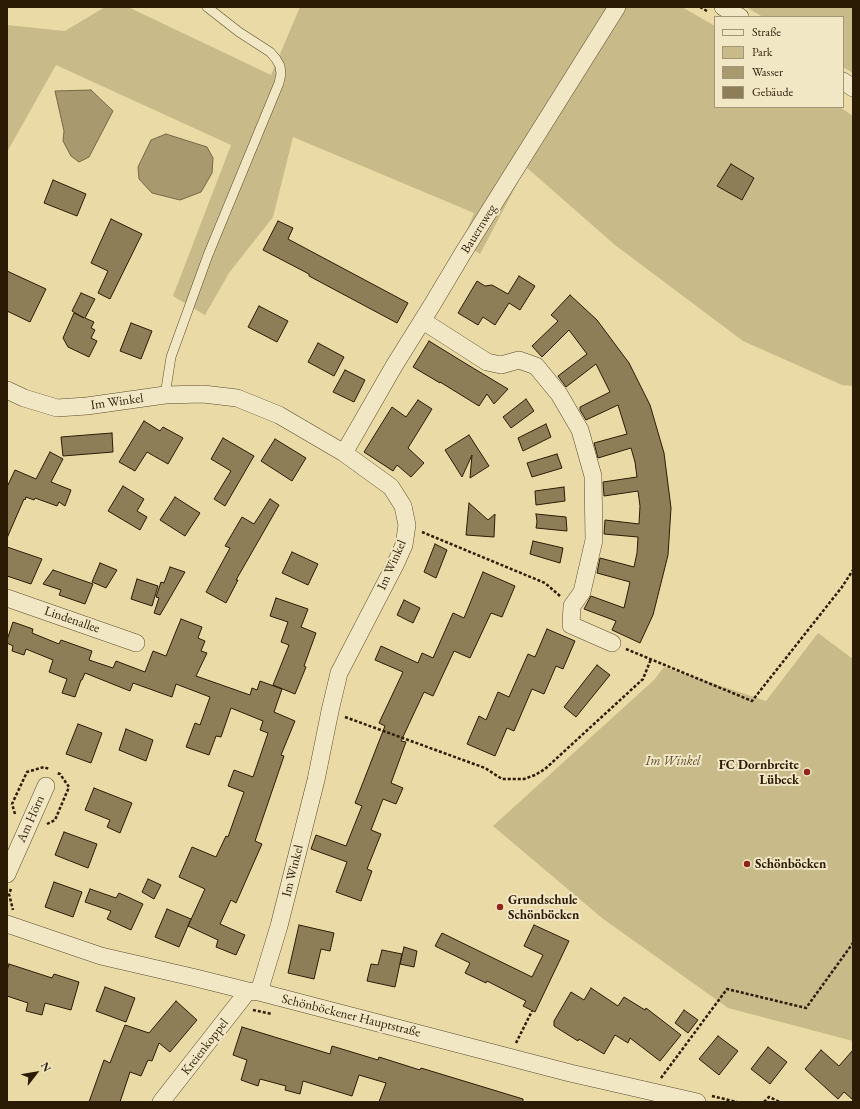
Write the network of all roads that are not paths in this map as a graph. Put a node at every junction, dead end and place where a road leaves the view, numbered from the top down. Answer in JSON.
{"nodes":[{"id":1,"x":207,"y":7,"type":"edge"},
{"id":2,"x":617,"y":7,"type":"edge"},
{"id":3,"x":724,"y":7,"type":"edge"},
{"id":4,"x":738,"y":16,"type":"edge"},
{"id":5,"x":844,"y":83,"type":"edge"},
{"id":6,"x":853,"y":88,"type":"edge"},
{"id":7,"x":423,"y":321,"type":"junction"},
{"id":8,"x":9,"y":394,"type":"edge"},
{"id":9,"x":165,"y":395,"type":"junction"},
{"id":10,"x":344,"y":453,"type":"junction"},
{"id":11,"x":7,"y":598,"type":"edge"},
{"id":12,"x":136,"y":643,"type":"dead end"},
{"id":13,"x":612,"y":644,"type":"road end"},
{"id":14,"x":46,"y":786,"type":"dead end"},
{"id":15,"x":7,"y":874,"type":"edge"},
{"id":16,"x":7,"y":924,"type":"edge"},
{"id":17,"x":254,"y":992,"type":"junction"},
{"id":18,"x":161,"y":1102,"type":"edge"},
{"id":19,"x":697,"y":1102,"type":"edge"}],
"edges":[{"from":1,"to":9,"type":"lane"},
{"from":2,"to":7,"type":"street","name":"Bauernweg"},
{"from":3,"to":4,"type":"street"},
{"from":5,"to":6,"type":"street"},
{"from":7,"to":10,"type":"street","name":"Bauernweg"},
{"from":7,"to":13,"type":"street"},
{"from":8,"to":9,"type":"street","name":"Im Winkel"},
{"from":9,"to":10,"type":"street","name":"Im Winkel"},
{"from":10,"to":17,"type":"street","name":"Im Winkel"},
{"from":11,"to":12,"type":"street","name":"Lindenallee"},
{"from":14,"to":15,"type":"street","name":"Am Hörn"},
{"from":16,"to":17,"type":"street","name":"Schönböckener Hauptstraße"},
{"from":17,"to":18,"type":"street","name":"Kreienkoppel"},
{"from":17,"to":19,"type":"street","name":"Schönböckener Hauptstraße"}]}
